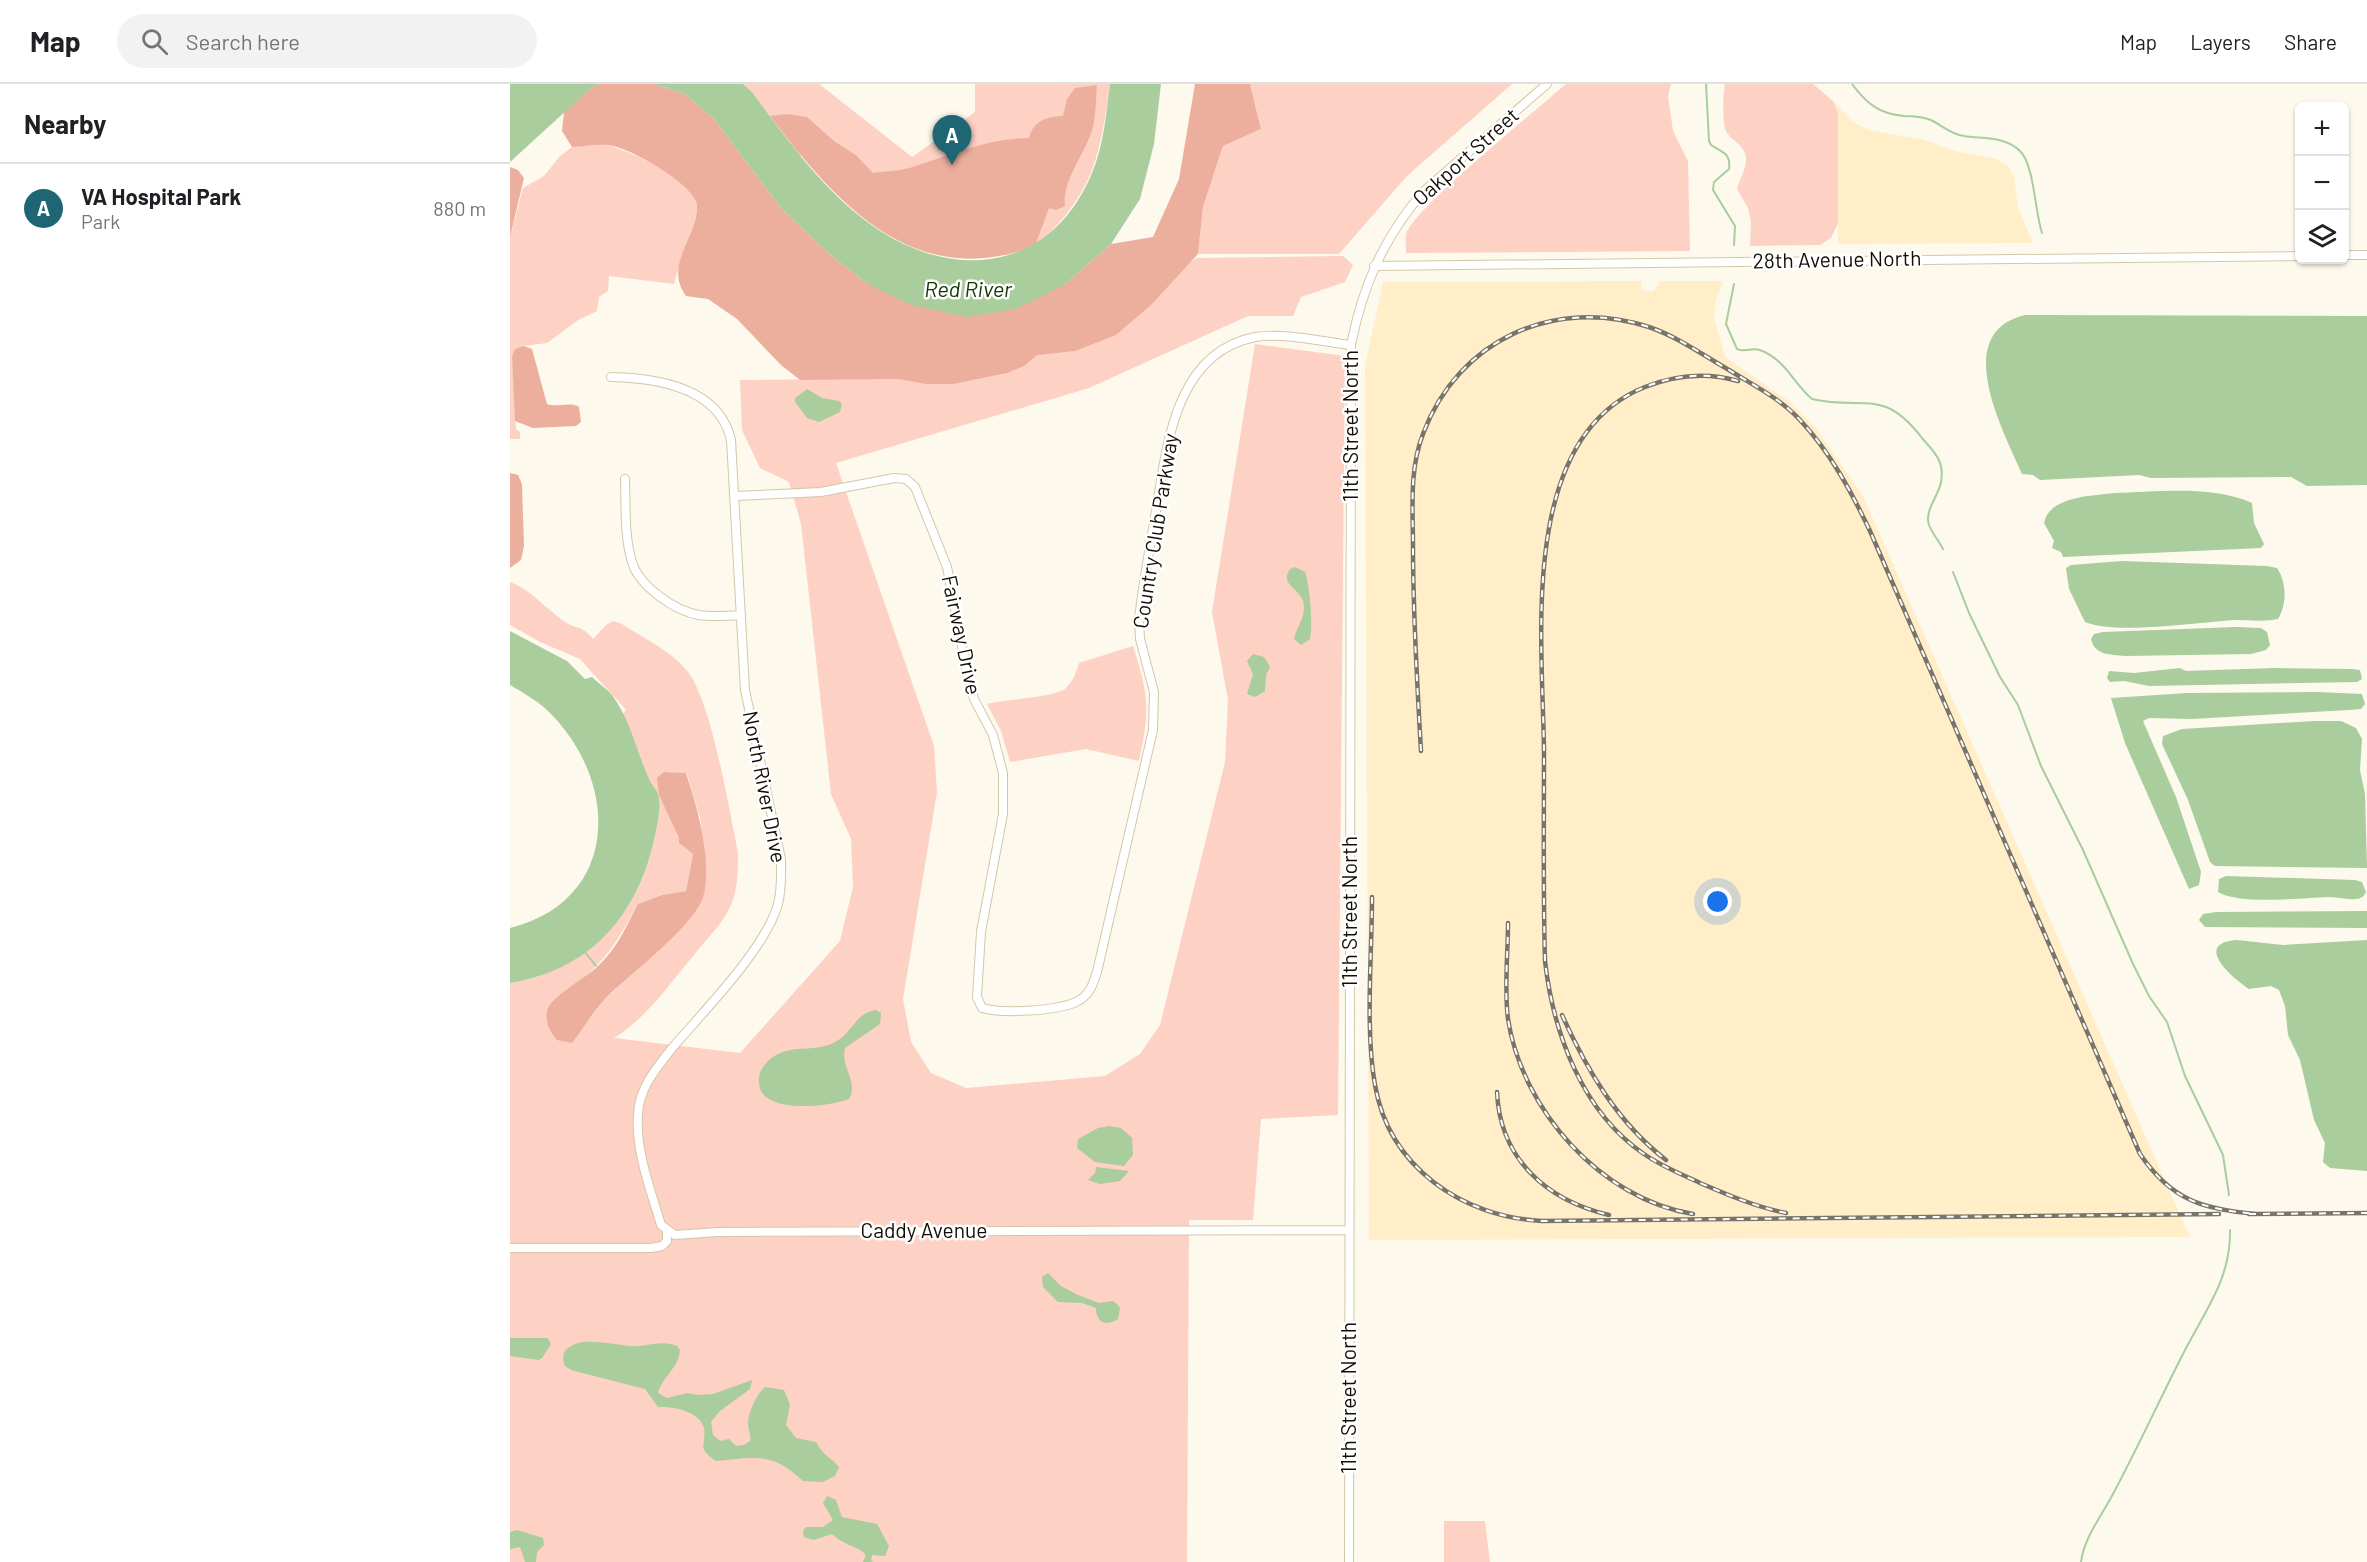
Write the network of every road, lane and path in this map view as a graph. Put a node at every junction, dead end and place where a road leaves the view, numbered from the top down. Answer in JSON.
{"nodes":[{"id":1,"x":1547,"y":84,"type":"edge"},
{"id":2,"x":2349,"y":255,"type":"edge"},
{"id":3,"x":2367,"y":255,"type":"edge"},
{"id":4,"x":2295,"y":256,"type":"edge"},
{"id":5,"x":1374,"y":266,"type":"junction"},
{"id":6,"x":1351,"y":345,"type":"junction"},
{"id":7,"x":611,"y":377,"type":"dead end"},
{"id":8,"x":625,"y":479,"type":"dead end"},
{"id":9,"x":735,"y":496,"type":"junction"},
{"id":10,"x":741,"y":615,"type":"junction"},
{"id":11,"x":982,"y":1008,"type":"joint"},
{"id":12,"x":1350,"y":1230,"type":"junction"},
{"id":13,"x":667,"y":1232,"type":"junction"},
{"id":14,"x":510,"y":1248,"type":"edge"},
{"id":15,"x":1349,"y":1562,"type":"edge"}],
"edges":[{"from":1,"to":5,"type":"street","name":"Oakport Street"},
{"from":2,"to":3,"type":"street"},
{"from":4,"to":5,"type":"street","name":"28th Avenue North"},
{"from":5,"to":6,"type":"street","name":"11th Street North"},
{"from":6,"to":11,"type":"street","name":"Country Club Parkway"},
{"from":6,"to":12,"type":"street","name":"11th Street North"},
{"from":7,"to":9,"type":"street","name":"North River Drive"},
{"from":8,"to":10,"type":"street"},
{"from":9,"to":10,"type":"street","name":"North River Drive"},
{"from":9,"to":11,"type":"street","name":"Fairway Drive"},
{"from":10,"to":13,"type":"street","name":"North River Drive"},
{"from":12,"to":13,"type":"street","name":"Caddy Avenue"},
{"from":12,"to":15,"type":"street","name":"11th Street North"},
{"from":13,"to":14,"type":"street"}]}
